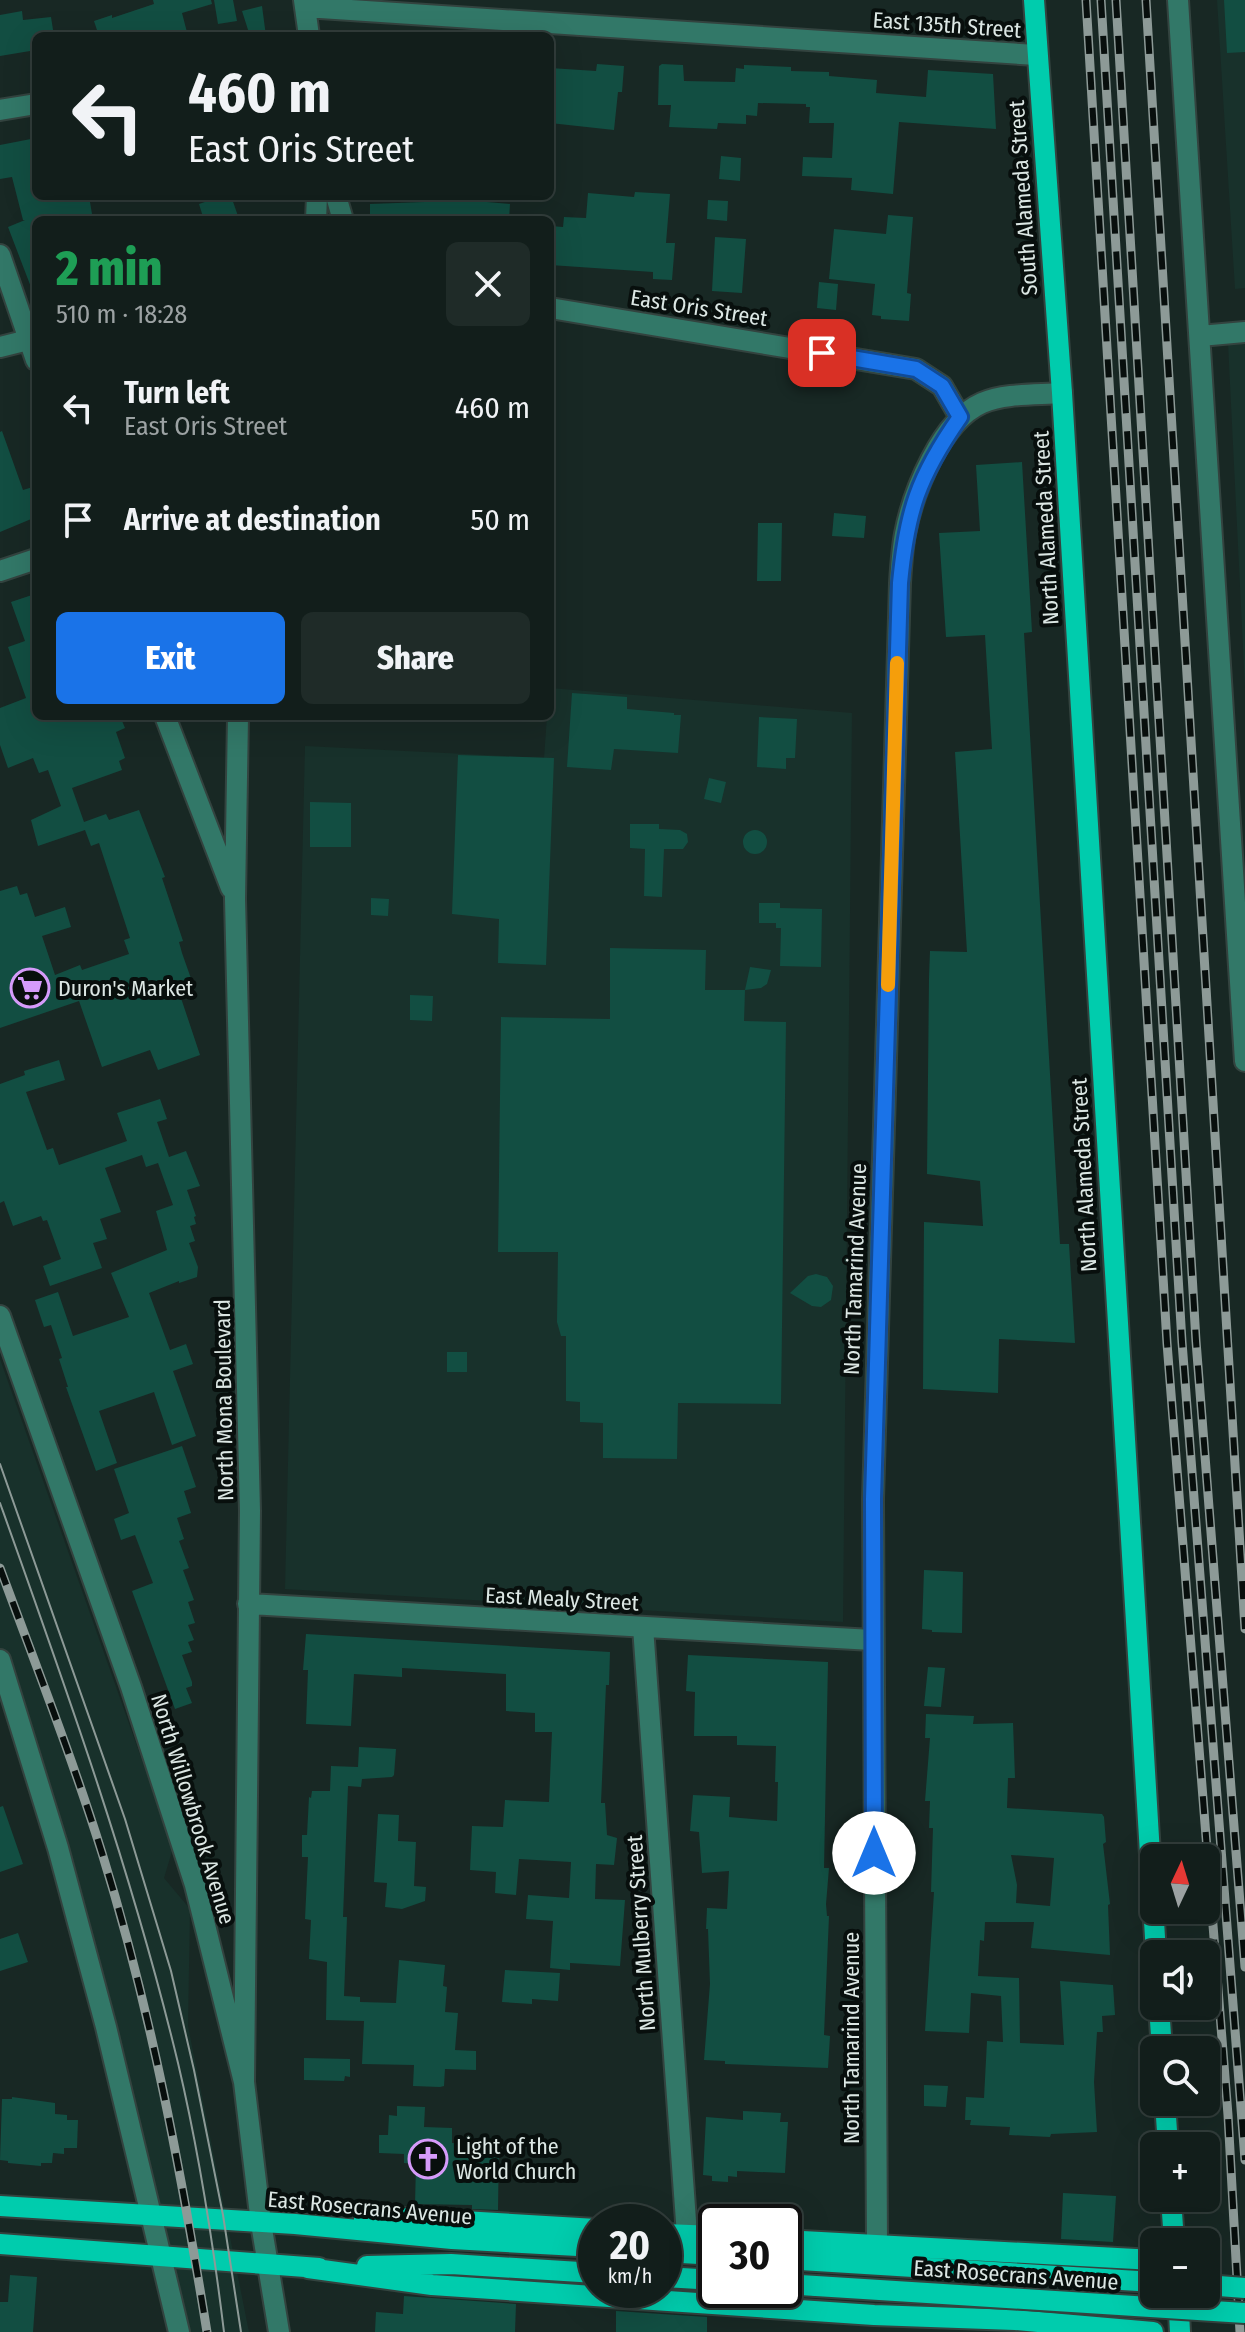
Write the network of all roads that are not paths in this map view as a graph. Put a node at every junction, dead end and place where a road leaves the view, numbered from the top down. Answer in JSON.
{"nodes":[{"id":1,"x":1034,"y":0,"type":"edge"},
{"id":2,"x":1178,"y":0,"type":"edge"},
{"id":3,"x":304,"y":4,"type":"edge"},
{"id":4,"x":424,"y":8,"type":"edge"},
{"id":5,"x":308,"y":32,"type":"edge"},
{"id":6,"x":1036,"y":55,"type":"junction"},
{"id":7,"x":32,"y":105,"type":"edge"},
{"id":8,"x":0,"y":110,"type":"edge"},
{"id":9,"x":0,"y":255,"type":"edge"},
{"id":10,"x":554,"y":309,"type":"edge"},
{"id":11,"x":1245,"y":332,"type":"edge"},
{"id":12,"x":32,"y":336,"type":"edge"},
{"id":13,"x":1200,"y":336,"type":"junction"},
{"id":14,"x":32,"y":339,"type":"edge"},
{"id":15,"x":0,"y":347,"type":"edge"},
{"id":16,"x":1062,"y":393,"type":"junction"},
{"id":17,"x":960,"y":417,"type":"junction"},
{"id":18,"x":32,"y":560,"type":"edge"},
{"id":19,"x":0,"y":571,"type":"edge"},
{"id":20,"x":167,"y":720,"type":"edge"},
{"id":21,"x":238,"y":720,"type":"edge"},
{"id":22,"x":235,"y":899,"type":"junction"},
{"id":23,"x":1245,"y":1061,"type":"edge"},
{"id":24,"x":0,"y":1316,"type":"edge"},
{"id":25,"x":248,"y":1604,"type":"junction"},
{"id":26,"x":643,"y":1627,"type":"junction"},
{"id":27,"x":872,"y":1640,"type":"junction"},
{"id":28,"x":0,"y":1660,"type":"edge"},
{"id":29,"x":1155,"y":1940,"type":"edge"},
{"id":30,"x":244,"y":2082,"type":"junction"},
{"id":31,"x":0,"y":2206,"type":"edge"},
{"id":32,"x":152,"y":2216,"type":"junction"},
{"id":33,"x":261,"y":2223,"type":"junction"},
{"id":34,"x":295,"y":2224,"type":"junction"},
{"id":35,"x":578,"y":2228,"type":"edge"},
{"id":36,"x":682,"y":2235,"type":"edge"},
{"id":37,"x":687,"y":2235,"type":"junction"},
{"id":38,"x":698,"y":2235,"type":"edge"},
{"id":39,"x":802,"y":2241,"type":"edge"},
{"id":40,"x":0,"y":2244,"type":"edge"},
{"id":41,"x":877,"y":2244,"type":"junction"},
{"id":42,"x":578,"y":2246,"type":"edge"},
{"id":43,"x":162,"y":2256,"type":"junction"},
{"id":44,"x":1140,"y":2259,"type":"edge"},
{"id":45,"x":802,"y":2260,"type":"edge"},
{"id":46,"x":267,"y":2263,"type":"junction"},
{"id":47,"x":308,"y":2268,"type":"junction"},
{"id":48,"x":578,"y":2272,"type":"edge"},
{"id":49,"x":1140,"y":2281,"type":"edge"},
{"id":50,"x":802,"y":2285,"type":"edge"},
{"id":51,"x":1220,"y":2286,"type":"edge"},
{"id":52,"x":1245,"y":2288,"type":"edge"},
{"id":53,"x":1179,"y":2308,"type":"edge"},
{"id":54,"x":1245,"y":2313,"type":"edge"},
{"id":55,"x":874,"y":2324,"type":"edge"},
{"id":56,"x":179,"y":2332,"type":"edge"},
{"id":57,"x":279,"y":2332,"type":"edge"},
{"id":58,"x":1153,"y":2332,"type":"edge"},
{"id":59,"x":1180,"y":2332,"type":"edge"}],
"edges":[{"from":1,"to":6,"type":"main road","name":"South Alameda Street"},
{"from":2,"to":13,"type":"street"},
{"from":3,"to":4,"type":"street","name":"East 135th Street"},
{"from":3,"to":5,"type":"street"},
{"from":4,"to":6,"type":"street","name":"East 135th Street"},
{"from":6,"to":16,"type":"main road","name":"South Alameda Street"},
{"from":7,"to":8,"type":"street"},
{"from":9,"to":12,"type":"street"},
{"from":10,"to":17,"type":"street","name":"East Oris Street"},
{"from":11,"to":13,"type":"street"},
{"from":13,"to":23,"type":"street"},
{"from":14,"to":15,"type":"street"},
{"from":16,"to":17,"type":"street","name":"North Tamarind Avenue"},
{"from":16,"to":29,"type":"main road","name":"North Alameda Street"},
{"from":17,"to":27,"type":"street","name":"North Tamarind Avenue"},
{"from":18,"to":19,"type":"street"},
{"from":20,"to":22,"type":"street"},
{"from":21,"to":22,"type":"street","name":"North Mona Boulevard"},
{"from":22,"to":25,"type":"street","name":"North Mona Boulevard"},
{"from":24,"to":30,"type":"street","name":"North Willowbrook Avenue"},
{"from":25,"to":26,"type":"street","name":"East Mealy Street"},
{"from":25,"to":30,"type":"street","name":"North Mona Boulevard"},
{"from":26,"to":27,"type":"street","name":"East Mealy Street"},
{"from":26,"to":37,"type":"street","name":"North Mulberry Street"},
{"from":27,"to":41,"type":"street","name":"North Tamarind Avenue"},
{"from":28,"to":32,"type":"street"},
{"from":30,"to":33,"type":"street","name":"North Willowbrook Avenue"},
{"from":31,"to":32,"type":"main road","name":"East Rosecrans Avenue"},
{"from":32,"to":33,"type":"main road","name":"East Rosecrans Avenue"},
{"from":32,"to":43,"type":"street"},
{"from":33,"to":34,"type":"main road","name":"East Rosecrans Avenue"},
{"from":33,"to":46,"type":"street","name":"North Willowbrook Avenue"},
{"from":34,"to":35,"type":"main road"},
{"from":34,"to":42,"type":"main road","name":"East Rosecrans Avenue"},
{"from":36,"to":37,"type":"main road"},
{"from":37,"to":38,"type":"main road"},
{"from":39,"to":41,"type":"main road"},
{"from":40,"to":43,"type":"main road"},
{"from":41,"to":44,"type":"main road"},
{"from":43,"to":46,"type":"main road"},
{"from":43,"to":56,"type":"street"},
{"from":45,"to":49,"type":"main road","name":"East Rosecrans Avenue"},
{"from":46,"to":47,"type":"main road"},
{"from":46,"to":57,"type":"street","name":"North Willowbrook Avenue"},
{"from":47,"to":48,"type":"main road"},
{"from":47,"to":55,"type":"main road"},
{"from":50,"to":54,"type":"main road","name":"East Rosecrans Avenue","bridge":true},
{"from":51,"to":52,"type":"main road","bridge":true},
{"from":53,"to":59,"type":"main road"},
{"from":55,"to":58,"type":"main road"}]}
